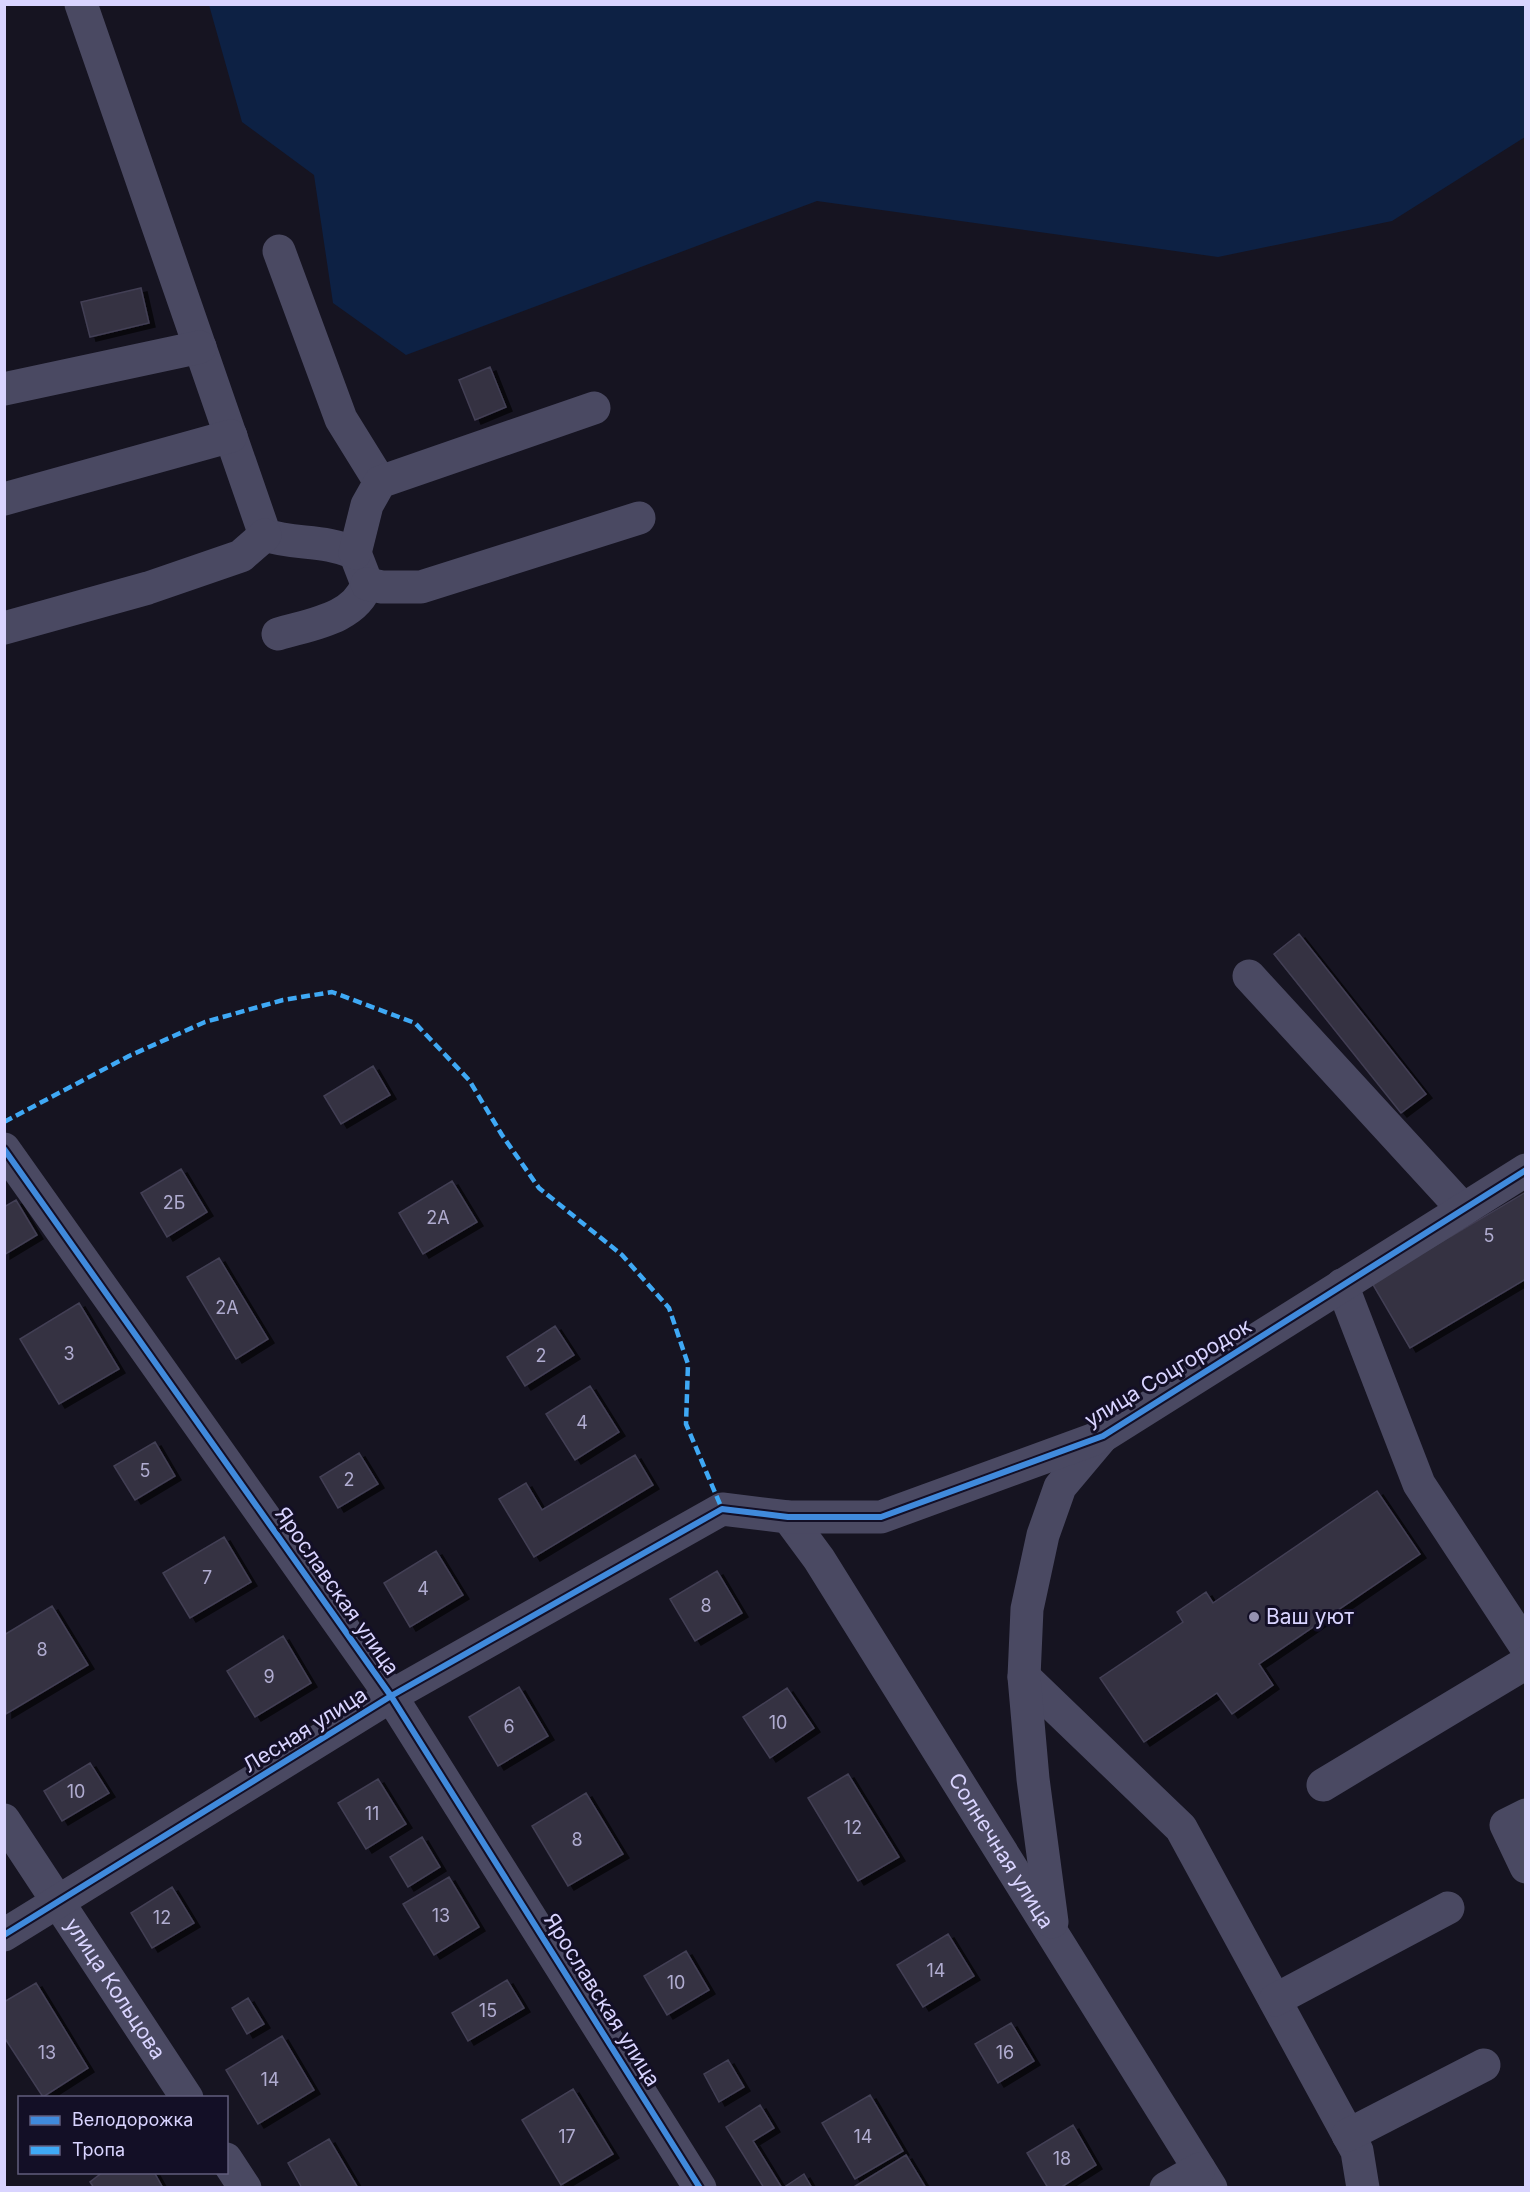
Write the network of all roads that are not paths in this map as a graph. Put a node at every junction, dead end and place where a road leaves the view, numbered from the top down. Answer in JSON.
{"nodes":[{"id":1,"x":81,"y":4,"type":"edge"},
{"id":2,"x":279,"y":251,"type":"dead end"},
{"id":3,"x":200,"y":347,"type":"junction"},
{"id":4,"x":4,"y":389,"type":"edge"},
{"id":5,"x":594,"y":408,"type":"dead end"},
{"id":6,"x":231,"y":436,"type":"junction"},
{"id":7,"x":380,"y":482,"type":"junction"},
{"id":8,"x":4,"y":499,"type":"edge"},
{"id":9,"x":639,"y":518,"type":"dead end"},
{"id":10,"x":265,"y":535,"type":"junction"},
{"id":11,"x":355,"y":553,"type":"junction"},
{"id":12,"x":367,"y":584,"type":"junction"},
{"id":13,"x":4,"y":628,"type":"edge"},
{"id":14,"x":278,"y":634,"type":"dead end"},
{"id":15,"x":1249,"y":976,"type":"dead end"},
{"id":16,"x":4,"y":1149,"type":"edge"},
{"id":17,"x":1526,"y":1170,"type":"edge"},
{"id":18,"x":1463,"y":1209,"type":"junction"},
{"id":19,"x":1342,"y":1284,"type":"junction"},
{"id":20,"x":1103,"y":1436,"type":"junction"},
{"id":21,"x":722,"y":1509,"type":"joint"},
{"id":22,"x":788,"y":1517,"type":"junction"},
{"id":23,"x":1526,"y":1647,"type":"edge"},
{"id":24,"x":1526,"y":1663,"type":"edge"},
{"id":25,"x":1024,"y":1677,"type":"junction"},
{"id":26,"x":391,"y":1696,"type":"junction"},
{"id":27,"x":1323,"y":1785,"type":"dead end"},
{"id":28,"x":1526,"y":1815,"type":"edge"},
{"id":29,"x":4,"y":1820,"type":"edge"},
{"id":30,"x":1526,"y":1867,"type":"edge"},
{"id":31,"x":60,"y":1901,"type":"junction"},
{"id":32,"x":1448,"y":1908,"type":"dead end"},
{"id":33,"x":1053,"y":1933,"type":"junction"},
{"id":34,"x":4,"y":1935,"type":"edge"},
{"id":35,"x":1275,"y":2000,"type":"junction"},
{"id":36,"x":1484,"y":2065,"type":"dead end"},
{"id":37,"x":186,"y":2096,"type":"edge"},
{"id":38,"x":1348,"y":2135,"type":"junction"},
{"id":39,"x":228,"y":2162,"type":"edge"},
{"id":40,"x":1205,"y":2178,"type":"edge"},
{"id":41,"x":245,"y":2187,"type":"edge"},
{"id":42,"x":700,"y":2187,"type":"edge"},
{"id":43,"x":1166,"y":2187,"type":"edge"},
{"id":44,"x":1363,"y":2187,"type":"edge"}],
"edges":[{"from":1,"to":3,"type":"street"},
{"from":2,"to":7,"type":"street"},
{"from":3,"to":4,"type":"street"},
{"from":3,"to":6,"type":"street"},
{"from":5,"to":7,"type":"street"},
{"from":6,"to":8,"type":"street"},
{"from":6,"to":10,"type":"street"},
{"from":7,"to":11,"type":"street"},
{"from":9,"to":12,"type":"street"},
{"from":10,"to":11,"type":"street"},
{"from":10,"to":13,"type":"street"},
{"from":11,"to":12,"type":"street"},
{"from":12,"to":14,"type":"street"},
{"from":15,"to":18,"type":"street"},
{"from":16,"to":26,"type":"street","name":"Ярославская улица"},
{"from":17,"to":18,"type":"street","name":"улица Соцгородок"},
{"from":18,"to":19,"type":"street","name":"улица Соцгородок"},
{"from":19,"to":20,"type":"street","name":"улица Соцгородок"},
{"from":19,"to":23,"type":"street"},
{"from":20,"to":22,"type":"street","name":"улица Соцгородок"},
{"from":20,"to":25,"type":"street"},
{"from":21,"to":22,"type":"street","name":"улица Соцгородок"},
{"from":21,"to":26,"type":"street","name":"Лесная улица"},
{"from":22,"to":33,"type":"street","name":"Солнечная улица"},
{"from":24,"to":27,"type":"street"},
{"from":25,"to":33,"type":"street"},
{"from":25,"to":35,"type":"street"},
{"from":26,"to":31,"type":"street","name":"Лесная улица"},
{"from":26,"to":42,"type":"street","name":"Ярославская улица"},
{"from":28,"to":30,"type":"street"},
{"from":29,"to":31,"type":"street","name":"улица Кольцова"},
{"from":31,"to":34,"type":"street","name":"Лесная улица"},
{"from":31,"to":37,"type":"street","name":"улица Кольцова"},
{"from":32,"to":35,"type":"street"},
{"from":33,"to":40,"type":"street","name":"Солнечная улица"},
{"from":35,"to":38,"type":"street"},
{"from":36,"to":38,"type":"street"},
{"from":38,"to":44,"type":"street"},
{"from":39,"to":41,"type":"street"},
{"from":40,"to":43,"type":"street"}]}
